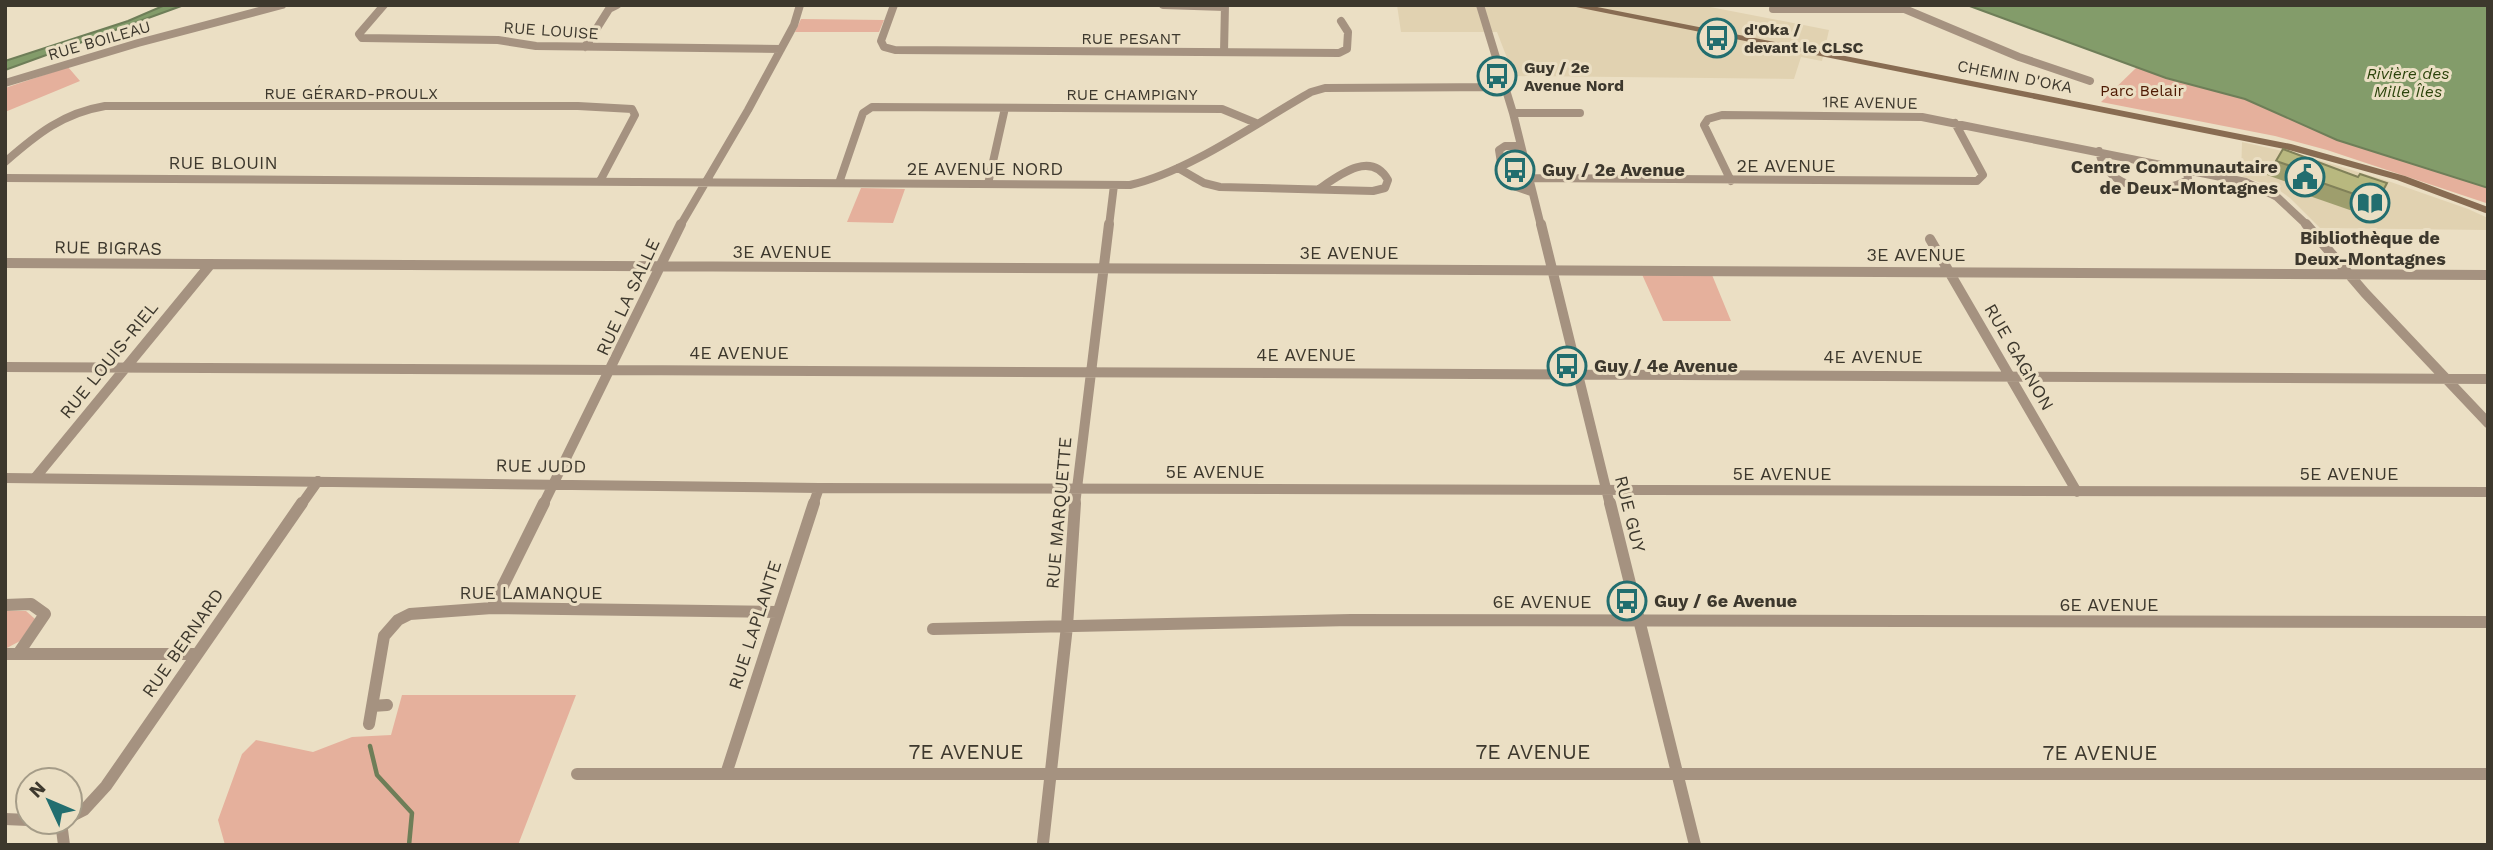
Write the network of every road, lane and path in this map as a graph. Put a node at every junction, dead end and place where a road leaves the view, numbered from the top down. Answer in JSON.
{"nodes":[{"id":1,"x":282,"y":5,"type":"edge"},
{"id":2,"x":384,"y":5,"type":"edge"},
{"id":3,"x":617,"y":5,"type":"edge"},
{"id":4,"x":800,"y":5,"type":"edge"},
{"id":5,"x":894,"y":5,"type":"edge"},
{"id":6,"x":1163,"y":5,"type":"edge"},
{"id":7,"x":1480,"y":5,"type":"edge"},
{"id":8,"x":1571,"y":5,"type":"edge"},
{"id":9,"x":1895,"y":5,"type":"edge"},
{"id":10,"x":1225,"y":6,"type":"edge"},
{"id":11,"x":1773,"y":9,"type":"dead end"},
{"id":12,"x":1905,"y":9,"type":"junction"},
{"id":13,"x":1341,"y":21,"type":"dead end"},
{"id":14,"x":585,"y":47,"type":"junction"},
{"id":15,"x":781,"y":49,"type":"junction"},
{"id":16,"x":1224,"y":52,"type":"junction"},
{"id":17,"x":2090,"y":81,"type":"dead end"},
{"id":18,"x":5,"y":83,"type":"edge"},
{"id":19,"x":1505,"y":87,"type":"junction"},
{"id":20,"x":1005,"y":108,"type":"junction"},
{"id":21,"x":1513,"y":113,"type":"junction"},
{"id":22,"x":1580,"y":113,"type":"dead end"},
{"id":23,"x":1256,"y":123,"type":"junction"},
{"id":24,"x":1955,"y":123,"type":"junction"},
{"id":25,"x":1520,"y":146,"type":"junction"},
{"id":26,"x":2099,"y":151,"type":"junction"},
{"id":27,"x":5,"y":162,"type":"edge"},
{"id":28,"x":1178,"y":168,"type":"junction"},
{"id":29,"x":2187,"y":170,"type":"junction"},
{"id":30,"x":5,"y":178,"type":"edge"},
{"id":31,"x":1528,"y":178,"type":"junction"},
{"id":32,"x":441,"y":180,"type":"joint"},
{"id":33,"x":600,"y":181,"type":"junction"},
{"id":34,"x":1731,"y":181,"type":"junction"},
{"id":35,"x":704,"y":182,"type":"junction"},
{"id":36,"x":839,"y":183,"type":"junction"},
{"id":37,"x":988,"y":184,"type":"junction"},
{"id":38,"x":1114,"y":186,"type":"junction"},
{"id":39,"x":1319,"y":189,"type":"junction"},
{"id":40,"x":1531,"y":192,"type":"junction"},
{"id":41,"x":2488,"y":211,"type":"edge"},
{"id":42,"x":1930,"y":239,"type":"dead end"},
{"id":43,"x":5,"y":263,"type":"edge"},
{"id":44,"x":210,"y":265,"type":"junction"},
{"id":45,"x":658,"y":267,"type":"junction"},
{"id":46,"x":1105,"y":268,"type":"junction"},
{"id":47,"x":1551,"y":270,"type":"junction"},
{"id":48,"x":1949,"y":271,"type":"junction"},
{"id":49,"x":2348,"y":274,"type":"junction"},
{"id":50,"x":2488,"y":275,"type":"edge"},
{"id":51,"x":5,"y":367,"type":"edge"},
{"id":52,"x":124,"y":369,"type":"junction"},
{"id":53,"x":611,"y":370,"type":"junction"},
{"id":54,"x":1091,"y":372,"type":"junction"},
{"id":55,"x":1577,"y":374,"type":"junction"},
{"id":56,"x":2009,"y":375,"type":"junction"},
{"id":57,"x":2449,"y":379,"type":"junction"},
{"id":58,"x":2488,"y":379,"type":"edge"},
{"id":59,"x":2488,"y":423,"type":"edge"},
{"id":60,"x":5,"y":478,"type":"edge"},
{"id":61,"x":35,"y":478,"type":"junction"},
{"id":62,"x":318,"y":481,"type":"junction"},
{"id":63,"x":555,"y":484,"type":"junction"},
{"id":64,"x":819,"y":488,"type":"junction"},
{"id":65,"x":1076,"y":489,"type":"junction"},
{"id":66,"x":1606,"y":491,"type":"junction"},
{"id":67,"x":2077,"y":492,"type":"junction"},
{"id":68,"x":2488,"y":492,"type":"edge"},
{"id":69,"x":5,"y":605,"type":"edge"},
{"id":70,"x":492,"y":608,"type":"junction"},
{"id":71,"x":777,"y":612,"type":"junction"},
{"id":72,"x":1638,"y":620,"type":"junction"},
{"id":73,"x":2488,"y":622,"type":"edge"},
{"id":74,"x":1067,"y":626,"type":"junction"},
{"id":75,"x":933,"y":629,"type":"dead end"},
{"id":76,"x":12,"y":654,"type":"edge"},
{"id":77,"x":196,"y":654,"type":"junction"},
{"id":78,"x":387,"y":705,"type":"dead end"},
{"id":79,"x":372,"y":706,"type":"junction"},
{"id":80,"x":369,"y":724,"type":"dead end"},
{"id":81,"x":1051,"y":773,"type":"junction"},
{"id":82,"x":578,"y":774,"type":"dead end"},
{"id":83,"x":726,"y":774,"type":"junction"},
{"id":84,"x":1677,"y":774,"type":"junction"},
{"id":85,"x":2488,"y":774,"type":"edge"},
{"id":86,"x":84,"y":810,"type":"edge"},
{"id":87,"x":1044,"y":844,"type":"edge"},
{"id":88,"x":1695,"y":845,"type":"edge"}],
"edges":[{"from":1,"to":18,"type":"street","name":"RUE BOILEAU"},
{"from":2,"to":14,"type":"street","name":"RUE LOUISE"},
{"from":3,"to":14,"type":"street"},
{"from":4,"to":15,"type":"street","name":"RUE LA SALLE"},
{"from":5,"to":16,"type":"street","name":"RUE PESANT"},
{"from":6,"to":10,"type":"street"},
{"from":7,"to":19,"type":"street","name":"RUE GUY"},
{"from":8,"to":41,"type":"main road","name":"CHEMIN D'OKA"},
{"from":9,"to":12,"type":"street"},
{"from":10,"to":16,"type":"street"},
{"from":11,"to":12,"type":"street"},
{"from":12,"to":17,"type":"street"},
{"from":13,"to":16,"type":"street","name":"RUE PESANT"},
{"from":14,"to":15,"type":"street","name":"RUE LOUISE"},
{"from":15,"to":35,"type":"street","name":"RUE LA SALLE"},
{"from":19,"to":21,"type":"street","name":"RUE GUY"},
{"from":19,"to":23,"type":"street","name":"2E AVENUE NORD"},
{"from":20,"to":23,"type":"street","name":"RUE CHAMPIGNY"},
{"from":20,"to":36,"type":"street","name":"RUE CHAMPIGNY"},
{"from":20,"to":37,"type":"street"},
{"from":21,"to":22,"type":"street"},
{"from":21,"to":25,"type":"street","name":"RUE GUY"},
{"from":23,"to":28,"type":"street","name":"2E AVENUE NORD"},
{"from":24,"to":26,"type":"street","name":"1RE AVENUE"},
{"from":24,"to":34,"type":"street","name":"2E AVENUE"},
{"from":24,"to":34,"type":"street","name":"1RE AVENUE"},
{"from":25,"to":31,"type":"street","name":"RUE GUY"},
{"from":25,"to":40,"type":"street"},
{"from":26,"to":29,"type":"street","name":"1RE AVENUE"},
{"from":26,"to":29,"type":"street"},
{"from":27,"to":33,"type":"street","name":"RUE GÉRARD-PROULX"},
{"from":28,"to":38,"type":"street","name":"2E AVENUE NORD"},
{"from":28,"to":39,"type":"street"},
{"from":29,"to":49,"type":"street","name":"1RE AVENUE"},
{"from":30,"to":32,"type":"street","name":"RUE BLOUIN"},
{"from":31,"to":34,"type":"street","name":"2E AVENUE"},
{"from":31,"to":40,"type":"street","name":"RUE GUY"},
{"from":32,"to":33,"type":"street","name":"2E AVENUE NORD"},
{"from":33,"to":35,"type":"street","name":"2E AVENUE NORD"},
{"from":35,"to":36,"type":"street","name":"2E AVENUE NORD"},
{"from":35,"to":45,"type":"street","name":"RUE LA SALLE"},
{"from":36,"to":37,"type":"street","name":"2E AVENUE NORD"},
{"from":37,"to":38,"type":"street","name":"2E AVENUE NORD"},
{"from":38,"to":46,"type":"street","name":"RUE MARQUETTE"},
{"from":39,"to":39,"type":"street"},
{"from":40,"to":47,"type":"street","name":"RUE GUY"},
{"from":42,"to":48,"type":"street","name":"RUE GAGNON"},
{"from":43,"to":44,"type":"street","name":"RUE BIGRAS"},
{"from":44,"to":45,"type":"street","name":"3E AVENUE"},
{"from":44,"to":52,"type":"street","name":"RUE LOUIS-RIEL"},
{"from":45,"to":46,"type":"street","name":"3E AVENUE"},
{"from":45,"to":53,"type":"street","name":"RUE LA SALLE"},
{"from":46,"to":47,"type":"street","name":"3E AVENUE"},
{"from":46,"to":54,"type":"street","name":"RUE MARQUETTE"},
{"from":47,"to":48,"type":"street","name":"3E AVENUE"},
{"from":47,"to":55,"type":"street","name":"RUE GUY"},
{"from":48,"to":49,"type":"street","name":"3E AVENUE"},
{"from":48,"to":56,"type":"street","name":"RUE GAGNON"},
{"from":49,"to":50,"type":"street","name":"3E AVENUE"},
{"from":49,"to":57,"type":"street"},
{"from":51,"to":52,"type":"street","name":"4E AVENUE"},
{"from":52,"to":53,"type":"street","name":"4E AVENUE"},
{"from":52,"to":61,"type":"street","name":"RUE LOUIS-RIEL"},
{"from":53,"to":54,"type":"street","name":"4E AVENUE"},
{"from":53,"to":63,"type":"street","name":"RUE LA SALLE"},
{"from":54,"to":55,"type":"street","name":"4E AVENUE"},
{"from":54,"to":65,"type":"street","name":"RUE MARQUETTE"},
{"from":55,"to":56,"type":"street","name":"4E AVENUE"},
{"from":55,"to":66,"type":"street","name":"RUE GUY"},
{"from":56,"to":57,"type":"street","name":"4E AVENUE"},
{"from":56,"to":67,"type":"street","name":"RUE GAGNON"},
{"from":57,"to":58,"type":"street","name":"4E AVENUE"},
{"from":57,"to":59,"type":"street"},
{"from":60,"to":61,"type":"street","name":"RUE JUDD"},
{"from":61,"to":62,"type":"street","name":"RUE JUDD"},
{"from":62,"to":63,"type":"street","name":"RUE JUDD"},
{"from":62,"to":77,"type":"street","name":"RUE BERNARD"},
{"from":63,"to":64,"type":"street","name":"RUE JUDD"},
{"from":63,"to":70,"type":"street","name":"RUE LA SALLE"},
{"from":64,"to":65,"type":"street","name":"RUE JUDD"},
{"from":64,"to":71,"type":"street","name":"RUE LAPLANTE"},
{"from":65,"to":66,"type":"street","name":"5E AVENUE"},
{"from":65,"to":74,"type":"street","name":"RUE MARQUETTE"},
{"from":66,"to":67,"type":"street","name":"5E AVENUE"},
{"from":66,"to":72,"type":"street","name":"RUE GUY"},
{"from":67,"to":68,"type":"street","name":"5E AVENUE"},
{"from":69,"to":76,"type":"street"},
{"from":70,"to":71,"type":"street","name":"RUE LAMANQUE"},
{"from":70,"to":79,"type":"street","name":"RUE LAMANQUE"},
{"from":71,"to":83,"type":"street","name":"RUE LAPLANTE"},
{"from":72,"to":73,"type":"street","name":"6E AVENUE"},
{"from":72,"to":74,"type":"street","name":"6E AVENUE"},
{"from":72,"to":84,"type":"street","name":"RUE GUY"},
{"from":74,"to":75,"type":"street","name":"6E AVENUE"},
{"from":74,"to":81,"type":"street","name":"RUE MARQUETTE"},
{"from":76,"to":77,"type":"street"},
{"from":77,"to":86,"type":"street","name":"RUE BERNARD"},
{"from":78,"to":79,"type":"street"},
{"from":79,"to":80,"type":"street","name":"RUE LAMANQUE"},
{"from":81,"to":83,"type":"street","name":"7E AVENUE"},
{"from":81,"to":84,"type":"street","name":"7E AVENUE"},
{"from":81,"to":87,"type":"street","name":"RUE MARQUETTE"},
{"from":82,"to":83,"type":"street","name":"7E AVENUE"},
{"from":84,"to":85,"type":"street","name":"7E AVENUE"},
{"from":84,"to":88,"type":"street","name":"RUE GUY"}]}
